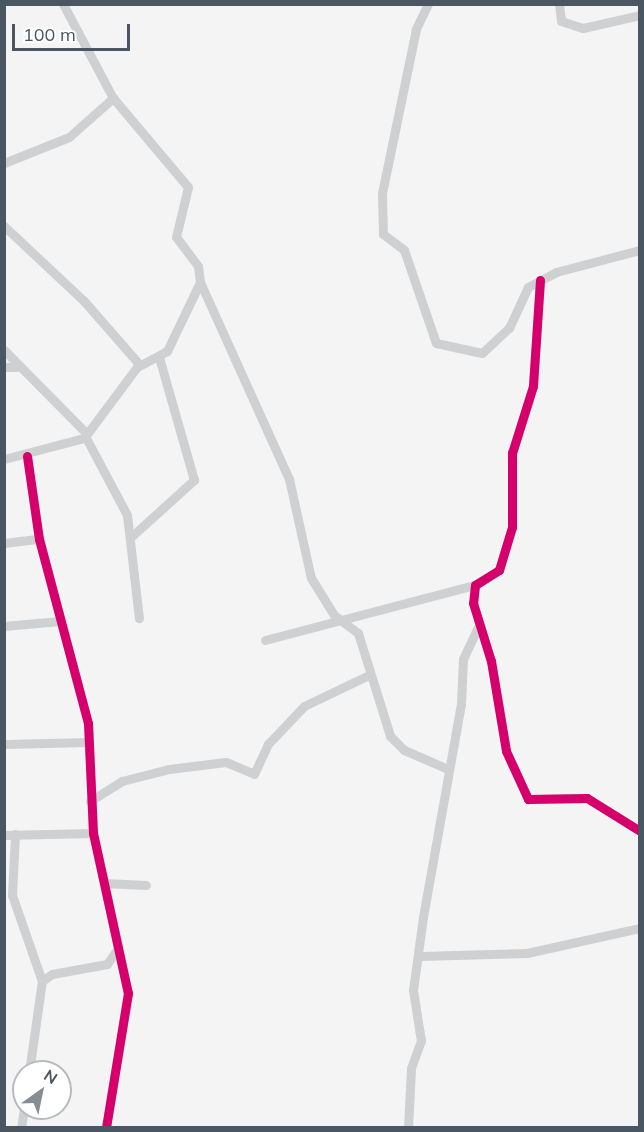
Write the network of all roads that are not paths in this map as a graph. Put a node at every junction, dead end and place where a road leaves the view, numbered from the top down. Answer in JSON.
{"nodes":[{"id":1,"x":63,"y":4,"type":"edge"},
{"id":2,"x":428,"y":4,"type":"edge"},
{"id":3,"x":559,"y":4,"type":"edge"},
{"id":4,"x":639,"y":15,"type":"edge"},
{"id":5,"x":113,"y":98,"type":"junction"},
{"id":6,"x":4,"y":163,"type":"edge"},
{"id":7,"x":4,"y":226,"type":"edge"},
{"id":8,"x":639,"y":250,"type":"edge"},
{"id":9,"x":540,"y":280,"type":"junction"},
{"id":10,"x":200,"y":282,"type":"junction"},
{"id":11,"x":4,"y":350,"type":"edge"},
{"id":12,"x":159,"y":357,"type":"junction"},
{"id":13,"x":139,"y":364,"type":"junction"},
{"id":14,"x":4,"y":367,"type":"edge"},
{"id":15,"x":17,"y":367,"type":"junction"},
{"id":16,"x":86,"y":435,"type":"junction"},
{"id":17,"x":27,"y":456,"type":"junction"},
{"id":18,"x":4,"y":459,"type":"edge"},
{"id":19,"x":132,"y":536,"type":"junction"},
{"id":20,"x":39,"y":539,"type":"junction"},
{"id":21,"x":4,"y":543,"type":"edge"},
{"id":22,"x":475,"y":585,"type":"junction"},
{"id":23,"x":139,"y":618,"type":"dead end"},
{"id":24,"x":343,"y":620,"type":"junction"},
{"id":25,"x":60,"y":621,"type":"junction"},
{"id":26,"x":4,"y":626,"type":"edge"},
{"id":27,"x":478,"y":627,"type":"junction"},
{"id":28,"x":264,"y":640,"type":"dead end"},
{"id":29,"x":369,"y":675,"type":"junction"},
{"id":30,"x":89,"y":742,"type":"junction"},
{"id":31,"x":4,"y":744,"type":"edge"},
{"id":32,"x":448,"y":769,"type":"junction"},
{"id":33,"x":90,"y":801,"type":"junction"},
{"id":34,"x":639,"y":831,"type":"edge"},
{"id":35,"x":93,"y":833,"type":"junction"},
{"id":36,"x":10,"y":835,"type":"edge"},
{"id":37,"x":104,"y":882,"type":"junction"},
{"id":38,"x":146,"y":885,"type":"dead end"},
{"id":39,"x":639,"y":928,"type":"edge"},
{"id":40,"x":118,"y":948,"type":"junction"},
{"id":41,"x":420,"y":956,"type":"junction"},
{"id":42,"x":42,"y":981,"type":"junction"},
{"id":43,"x":31,"y":1060,"type":"edge"},
{"id":44,"x":106,"y":1128,"type":"edge"},
{"id":45,"x":408,"y":1128,"type":"edge"}],
"edges":[{"from":1,"to":5,"type":"street"},
{"from":2,"to":9,"type":"street"},
{"from":3,"to":4,"type":"street"},
{"from":5,"to":6,"type":"street"},
{"from":5,"to":10,"type":"street"},
{"from":7,"to":13,"type":"street"},
{"from":8,"to":9,"type":"street"},
{"from":9,"to":22,"type":"street"},
{"from":10,"to":12,"type":"street"},
{"from":10,"to":24,"type":"street"},
{"from":11,"to":15,"type":"street"},
{"from":12,"to":13,"type":"street"},
{"from":12,"to":19,"type":"street"},
{"from":13,"to":16,"type":"street"},
{"from":14,"to":15,"type":"street"},
{"from":15,"to":16,"type":"street"},
{"from":16,"to":17,"type":"street"},
{"from":16,"to":19,"type":"street"},
{"from":17,"to":18,"type":"street"},
{"from":17,"to":20,"type":"street"},
{"from":19,"to":23,"type":"street"},
{"from":20,"to":21,"type":"street"},
{"from":20,"to":25,"type":"street"},
{"from":22,"to":24,"type":"street"},
{"from":22,"to":27,"type":"street"},
{"from":24,"to":28,"type":"street"},
{"from":24,"to":29,"type":"street"},
{"from":25,"to":26,"type":"street"},
{"from":25,"to":30,"type":"street"},
{"from":27,"to":32,"type":"street"},
{"from":27,"to":34,"type":"street"},
{"from":29,"to":32,"type":"street"},
{"from":29,"to":33,"type":"street"},
{"from":30,"to":31,"type":"street"},
{"from":30,"to":33,"type":"street"},
{"from":32,"to":41,"type":"street"},
{"from":33,"to":35,"type":"street"},
{"from":35,"to":36,"type":"street"},
{"from":35,"to":37,"type":"street"},
{"from":36,"to":42,"type":"street"},
{"from":37,"to":38,"type":"street"},
{"from":37,"to":40,"type":"street"},
{"from":39,"to":41,"type":"street"},
{"from":40,"to":42,"type":"street"},
{"from":40,"to":44,"type":"street"},
{"from":41,"to":45,"type":"street"},
{"from":42,"to":43,"type":"street"}]}
